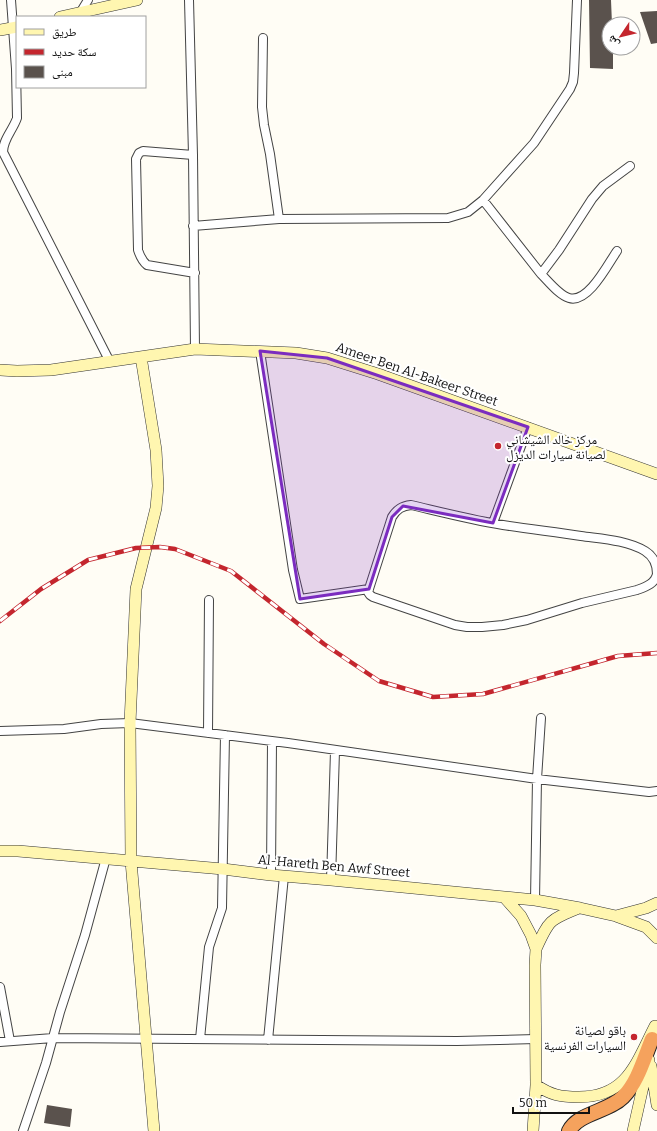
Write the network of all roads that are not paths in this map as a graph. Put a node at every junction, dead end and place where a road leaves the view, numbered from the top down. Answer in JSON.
{"nodes":[{"id":1,"x":11,"y":0,"type":"edge"},
{"id":2,"x":88,"y":0,"type":"edge"},
{"id":3,"x":137,"y":0,"type":"edge"},
{"id":4,"x":189,"y":0,"type":"edge"},
{"id":5,"x":576,"y":0,"type":"edge"},
{"id":6,"x":80,"y":12,"type":"junction"},
{"id":7,"x":64,"y":16,"type":"edge"},
{"id":8,"x":15,"y":27,"type":"edge"},
{"id":9,"x":0,"y":30,"type":"edge"},
{"id":10,"x":262,"y":38,"type":"dead end"},
{"id":11,"x":16,"y":69,"type":"edge"},
{"id":12,"x":16,"y":88,"type":"edge"},
{"id":13,"x":193,"y":155,"type":"junction"},
{"id":14,"x":630,"y":166,"type":"dead end"},
{"id":15,"x":483,"y":200,"type":"junction"},
{"id":16,"x":279,"y":219,"type":"junction"},
{"id":17,"x":193,"y":226,"type":"junction"},
{"id":18,"x":617,"y":251,"type":"dead end"},
{"id":19,"x":195,"y":273,"type":"junction"},
{"id":20,"x":541,"y":274,"type":"junction"},
{"id":21,"x":195,"y":348,"type":"junction"},
{"id":22,"x":260,"y":351,"type":"junction"},
{"id":23,"x":141,"y":357,"type":"junction"},
{"id":24,"x":110,"y":362,"type":"junction"},
{"id":25,"x":0,"y":370,"type":"edge"},
{"id":26,"x":528,"y":427,"type":"junction"},
{"id":27,"x":654,"y":475,"type":"edge"},
{"id":28,"x":493,"y":523,"type":"junction"},
{"id":29,"x":369,"y":589,"type":"junction"},
{"id":30,"x":209,"y":600,"type":"dead end"},
{"id":31,"x":541,"y":718,"type":"dead end"},
{"id":32,"x":130,"y":723,"type":"junction"},
{"id":33,"x":0,"y":731,"type":"edge"},
{"id":34,"x":208,"y":733,"type":"junction"},
{"id":35,"x":225,"y":735,"type":"junction"},
{"id":36,"x":272,"y":741,"type":"junction"},
{"id":37,"x":335,"y":751,"type":"junction"},
{"id":38,"x":537,"y":779,"type":"junction"},
{"id":39,"x":653,"y":792,"type":"edge"},
{"id":40,"x":657,"y":797,"type":"edge"},
{"id":41,"x":0,"y":851,"type":"edge"},
{"id":42,"x":106,"y":858,"type":"junction"},
{"id":43,"x":131,"y":861,"type":"junction"},
{"id":44,"x":222,"y":869,"type":"junction"},
{"id":45,"x":272,"y":875,"type":"junction"},
{"id":46,"x":284,"y":876,"type":"junction"},
{"id":47,"x":331,"y":880,"type":"junction"},
{"id":48,"x":505,"y":898,"type":"junction"},
{"id":49,"x":535,"y":900,"type":"junction"},
{"id":50,"x":657,"y":903,"type":"edge"},
{"id":51,"x":580,"y":908,"type":"junction"},
{"id":52,"x":616,"y":916,"type":"junction"},
{"id":53,"x":657,"y":938,"type":"edge"},
{"id":54,"x":536,"y":949,"type":"junction"},
{"id":55,"x":0,"y":987,"type":"edge"},
{"id":56,"x":655,"y":1028,"type":"edge"},
{"id":57,"x":53,"y":1038,"type":"junction"},
{"id":58,"x":147,"y":1039,"type":"junction"},
{"id":59,"x":200,"y":1039,"type":"junction"},
{"id":60,"x":536,"y":1039,"type":"junction"},
{"id":61,"x":268,"y":1040,"type":"junction"},
{"id":62,"x":10,"y":1041,"type":"junction"},
{"id":63,"x":0,"y":1042,"type":"edge"},
{"id":64,"x":650,"y":1056,"type":"junction"},
{"id":65,"x":536,"y":1085,"type":"junction"},
{"id":66,"x":657,"y":1105,"type":"edge"},
{"id":67,"x":570,"y":1129,"type":"edge"},
{"id":68,"x":23,"y":1131,"type":"edge"},
{"id":69,"x":154,"y":1131,"type":"edge"},
{"id":70,"x":533,"y":1131,"type":"edge"},
{"id":71,"x":633,"y":1131,"type":"edge"}],
"edges":[{"from":1,"to":8,"type":"street"},
{"from":2,"to":6,"type":"street"},
{"from":3,"to":6,"type":"street"},
{"from":4,"to":13,"type":"street"},
{"from":5,"to":15,"type":"street"},
{"from":6,"to":7,"type":"street"},
{"from":8,"to":9,"type":"street"},
{"from":8,"to":11,"type":"street"},
{"from":10,"to":16,"type":"street"},
{"from":12,"to":24,"type":"street"},
{"from":13,"to":17,"type":"street"},
{"from":13,"to":19,"type":"street"},
{"from":14,"to":20,"type":"street"},
{"from":15,"to":16,"type":"street"},
{"from":15,"to":20,"type":"street"},
{"from":16,"to":17,"type":"street"},
{"from":17,"to":19,"type":"street"},
{"from":18,"to":20,"type":"street"},
{"from":19,"to":21,"type":"street"},
{"from":21,"to":22,"type":"street","name":"Ameer Ben Al-Bakeer Street"},
{"from":21,"to":23,"type":"street","name":"Ameer Ben Al-Bakeer Street"},
{"from":22,"to":26,"type":"street","name":"Ameer Ben Al-Bakeer Street"},
{"from":22,"to":29,"type":"street"},
{"from":23,"to":24,"type":"street","name":"Ameer Ben Al-Bakeer Street"},
{"from":23,"to":32,"type":"street"},
{"from":24,"to":25,"type":"street","name":"Ameer Ben Al-Bakeer Street"},
{"from":26,"to":27,"type":"street","name":"Ameer Ben Al-Bakeer Street"},
{"from":26,"to":28,"type":"street"},
{"from":28,"to":29,"type":"street"},
{"from":28,"to":29,"type":"street"},
{"from":30,"to":34,"type":"street"},
{"from":31,"to":38,"type":"street"},
{"from":32,"to":33,"type":"street"},
{"from":32,"to":34,"type":"street"},
{"from":32,"to":43,"type":"street"},
{"from":34,"to":35,"type":"street"},
{"from":35,"to":36,"type":"street"},
{"from":35,"to":44,"type":"street"},
{"from":36,"to":37,"type":"street"},
{"from":36,"to":45,"type":"street"},
{"from":37,"to":38,"type":"street"},
{"from":37,"to":47,"type":"street"},
{"from":38,"to":39,"type":"street"},
{"from":38,"to":49,"type":"street"},
{"from":39,"to":40,"type":"street"},
{"from":41,"to":42,"type":"street","name":"Al-Hareth Ben Awf Street"},
{"from":42,"to":43,"type":"street","name":"Al-Hareth Ben Awf Street"},
{"from":42,"to":57,"type":"street"},
{"from":43,"to":44,"type":"street","name":"Al-Hareth Ben Awf Street"},
{"from":43,"to":58,"type":"street"},
{"from":44,"to":45,"type":"street","name":"Al-Hareth Ben Awf Street"},
{"from":44,"to":59,"type":"street"},
{"from":45,"to":46,"type":"street","name":"Al-Hareth Ben Awf Street"},
{"from":46,"to":47,"type":"street","name":"Al-Hareth Ben Awf Street"},
{"from":46,"to":61,"type":"street"},
{"from":47,"to":48,"type":"street","name":"Al-Hareth Ben Awf Street"},
{"from":48,"to":49,"type":"street","name":"Al-Hareth Ben Awf Street"},
{"from":48,"to":54,"type":"street"},
{"from":49,"to":51,"type":"street","name":"Al-Hareth Ben Awf Street"},
{"from":50,"to":52,"type":"street"},
{"from":51,"to":52,"type":"street","name":"Al-Hareth Ben Awf Street"},
{"from":51,"to":54,"type":"street"},
{"from":52,"to":53,"type":"street","name":"Al-Hareth Ben Awf Street"},
{"from":54,"to":60,"type":"street"},
{"from":55,"to":62,"type":"street"},
{"from":56,"to":64,"type":"street"},
{"from":56,"to":65,"type":"street"},
{"from":56,"to":67,"type":"highway"},
{"from":57,"to":58,"type":"street"},
{"from":57,"to":62,"type":"street"},
{"from":57,"to":68,"type":"street"},
{"from":58,"to":59,"type":"street"},
{"from":58,"to":69,"type":"street"},
{"from":59,"to":61,"type":"street"},
{"from":60,"to":61,"type":"street"},
{"from":60,"to":65,"type":"street"},
{"from":62,"to":63,"type":"street"},
{"from":64,"to":66,"type":"street"},
{"from":64,"to":71,"type":"street"},
{"from":65,"to":70,"type":"street"}]}
